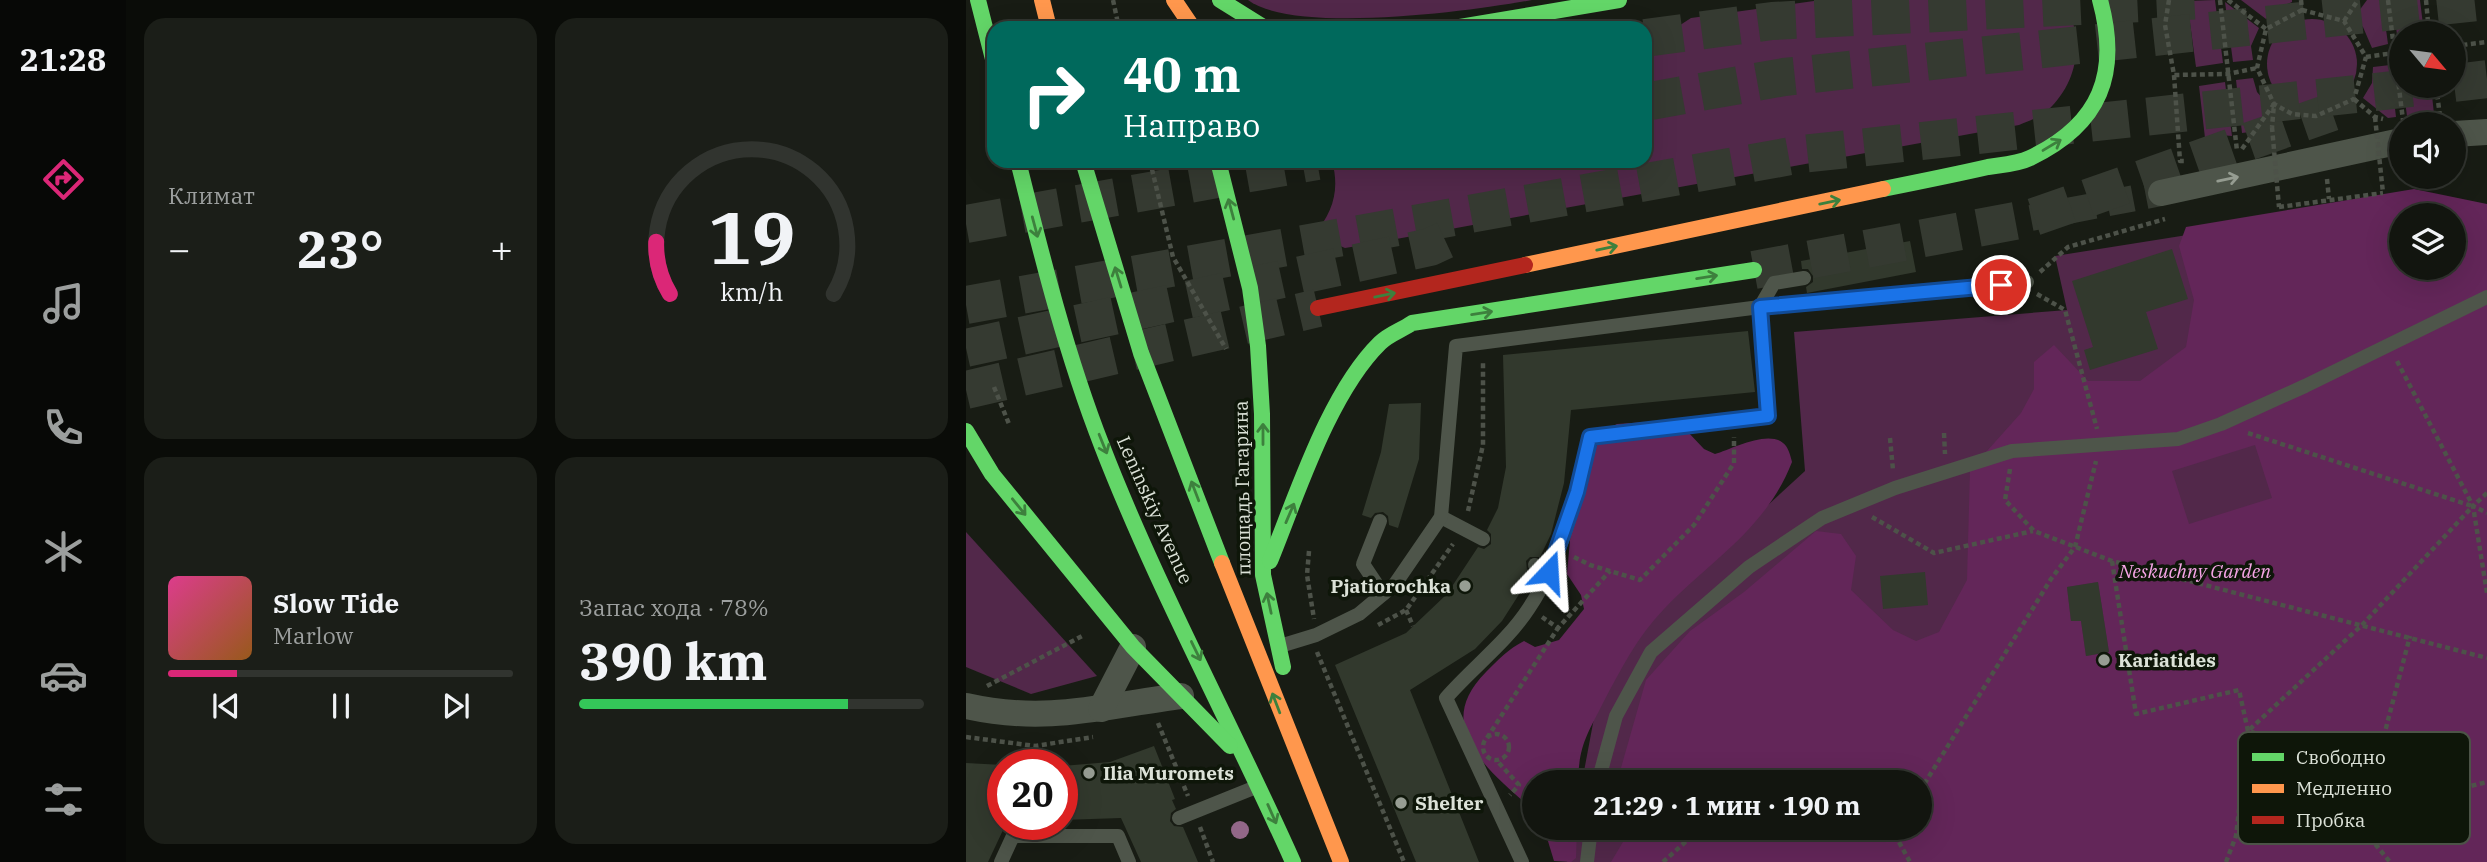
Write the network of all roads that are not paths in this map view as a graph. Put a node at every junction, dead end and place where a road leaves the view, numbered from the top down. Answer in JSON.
{"nodes":[{"id":1,"x":978,"y":0,"type":"edge"},
{"id":2,"x":1042,"y":0,"type":"edge"},
{"id":3,"x":1168,"y":0,"type":"edge"},
{"id":4,"x":1174,"y":0,"type":"edge"},
{"id":5,"x":1220,"y":0,"type":"edge"},
{"id":6,"x":1619,"y":0,"type":"edge"},
{"id":7,"x":2100,"y":0,"type":"edge"},
{"id":8,"x":1047,"y":21,"type":"edge"},
{"id":9,"x":1175,"y":21,"type":"edge"},
{"id":10,"x":1188,"y":21,"type":"edge"},
{"id":11,"x":1254,"y":21,"type":"edge"},
{"id":12,"x":1495,"y":21,"type":"edge"},
{"id":13,"x":987,"y":35,"type":"edge"},
{"id":14,"x":2466,"y":128,"type":"edge"},
{"id":15,"x":2487,"y":132,"type":"edge"},
{"id":16,"x":2389,"y":144,"type":"edge"},
{"id":17,"x":1020,"y":168,"type":"edge"},
{"id":18,"x":1085,"y":168,"type":"edge"},
{"id":19,"x":1221,"y":168,"type":"edge"},
{"id":20,"x":2166,"y":205,"type":"tunnel mouth"},
{"id":21,"x":1755,"y":270,"type":"tunnel mouth"},
{"id":22,"x":1804,"y":278,"type":"dead end"},
{"id":23,"x":2027,"y":282,"type":"road end"},
{"id":24,"x":2487,"y":297,"type":"edge"},
{"id":25,"x":1760,"y":307,"type":"junction"},
{"id":26,"x":1318,"y":309,"type":"tunnel mouth"},
{"id":27,"x":966,"y":431,"type":"edge"},
{"id":28,"x":966,"y":456,"type":"edge"},
{"id":29,"x":992,"y":474,"type":"junction"},
{"id":30,"x":1441,"y":517,"type":"junction"},
{"id":31,"x":1380,"y":521,"type":"dead end"},
{"id":32,"x":1483,"y":538,"type":"dead end"},
{"id":33,"x":1535,"y":565,"type":"dead end"},
{"id":34,"x":1549,"y":572,"type":"junction"},
{"id":35,"x":1263,"y":575,"type":"junction"},
{"id":36,"x":1383,"y":594,"type":"junction"},
{"id":37,"x":1278,"y":646,"type":"junction"},
{"id":38,"x":1133,"y":647,"type":"junction"},
{"id":39,"x":1181,"y":696,"type":"junction"},
{"id":40,"x":967,"y":707,"type":"edge"},
{"id":41,"x":1101,"y":709,"type":"junction"},
{"id":42,"x":1252,"y":767,"type":"junction"},
{"id":43,"x":1601,"y":770,"type":"edge"},
{"id":44,"x":1260,"y":785,"type":"junction"},
{"id":45,"x":1319,"y":813,"type":"junction"},
{"id":46,"x":1180,"y":818,"type":"dead end"},
{"id":47,"x":1590,"y":840,"type":"edge"},
{"id":48,"x":1001,"y":862,"type":"edge"},
{"id":49,"x":1129,"y":862,"type":"edge"},
{"id":50,"x":1293,"y":862,"type":"edge"},
{"id":51,"x":1341,"y":862,"type":"edge"},
{"id":52,"x":1522,"y":862,"type":"edge"},
{"id":53,"x":1587,"y":862,"type":"edge"}],
"edges":[{"from":1,"to":13,"type":"main road"},
{"from":2,"to":8,"type":"main road"},
{"from":3,"to":9,"type":"main road"},
{"from":4,"to":10,"type":"main road"},
{"from":5,"to":11,"type":"main road"},
{"from":6,"to":12,"type":"main road"},
{"from":26,"to":7,"type":"main road","one_way":true},
{"from":14,"to":15,"type":"street"},
{"from":20,"to":16,"type":"street","one_way":true},
{"from":17,"to":42,"type":"main road","name":"Leninskiy Avenue","one_way":true},
{"from":45,"to":18,"type":"main road","one_way":true},
{"from":35,"to":19,"type":"main road","name":"площадь Гагарина","one_way":true},
{"from":35,"to":21,"type":"main road","one_way":true},
{"from":22,"to":25,"type":"lane"},
{"from":23,"to":25,"type":"lane"},
{"from":24,"to":43,"type":"lane"},
{"from":25,"to":30,"type":"lane"},
{"from":25,"to":34,"type":"lane"},
{"from":27,"to":29,"type":"main road"},
{"from":28,"to":29,"type":"main road"},
{"from":29,"to":38,"type":"main road","one_way":true},
{"from":30,"to":32,"type":"lane"},
{"from":30,"to":36,"type":"lane"},
{"from":31,"to":36,"type":"lane"},
{"from":33,"to":34,"type":"lane"},
{"from":34,"to":52,"type":"lane"},
{"from":37,"to":35,"type":"main road","name":"площадь Гагарина","one_way":true},
{"from":36,"to":37,"type":"lane"},
{"from":37,"to":45,"type":"main road","name":"площадь Гагарина"},
{"from":38,"to":39,"type":"main road"},
{"from":38,"to":41,"type":"street"},
{"from":39,"to":41,"type":"street"},
{"from":39,"to":42,"type":"main road"},
{"from":40,"to":41,"type":"street"},
{"from":42,"to":44,"type":"main road","name":"Leninskiy Avenue"},
{"from":44,"to":46,"type":"lane"},
{"from":44,"to":50,"type":"main road","name":"Leninskiy Avenue","one_way":true},
{"from":45,"to":51,"type":"main road"},
{"from":47,"to":53,"type":"lane"},
{"from":48,"to":49,"type":"lane"}]}
